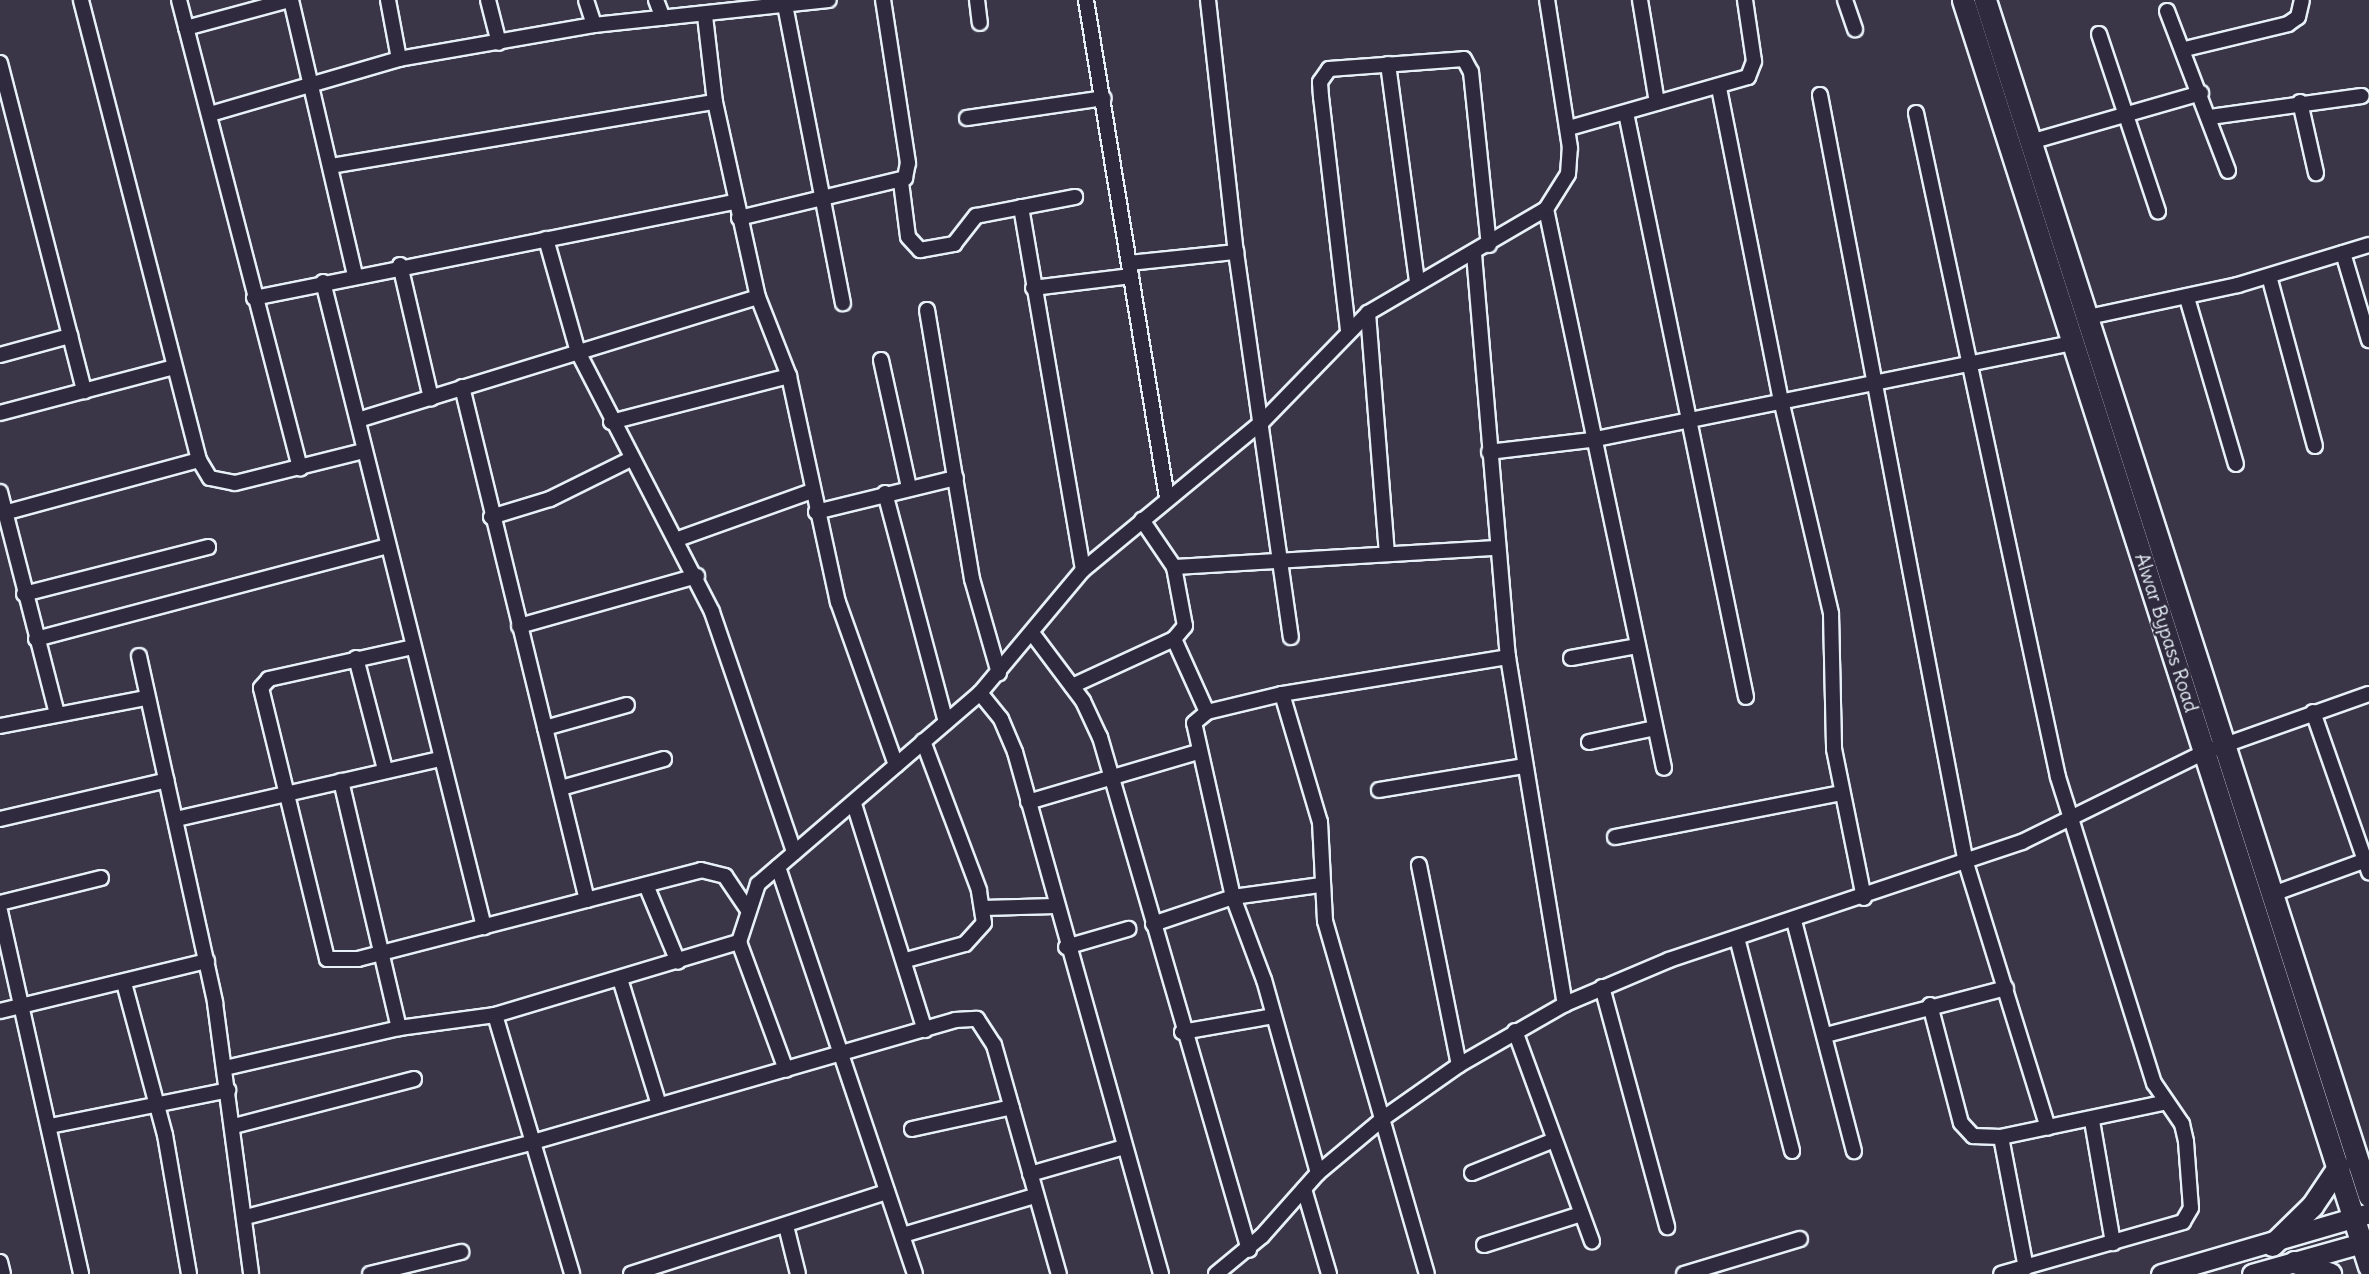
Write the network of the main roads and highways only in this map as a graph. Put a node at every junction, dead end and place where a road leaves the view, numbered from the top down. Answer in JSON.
{"nodes":[{"id":1,"x":1963,"y":0,"type":"edge"},
{"id":2,"x":1984,"y":0,"type":"edge"},
{"id":3,"x":2214,"y":748,"type":"junction"},
{"id":4,"x":2339,"y":1167,"type":"junction"},
{"id":5,"x":2369,"y":1195,"type":"edge"},
{"id":6,"x":2361,"y":1215,"type":"edge"},
{"id":7,"x":2365,"y":1242,"type":"edge"},
{"id":8,"x":2272,"y":1245,"type":"junction"},
{"id":9,"x":2369,"y":1266,"type":"edge"},
{"id":10,"x":2286,"y":1268,"type":"edge"},
{"id":11,"x":2161,"y":1274,"type":"edge"},
{"id":12,"x":2252,"y":1274,"type":"edge"},
{"id":13,"x":2330,"y":1274,"type":"edge"}],
"edges":[{"from":1,"to":3,"type":"main road","name":"Alwar Bypass Road"},
{"from":2,"to":3,"type":"main road","name":"Alwar Bypass Road"},
{"from":3,"to":4,"type":"main road","name":"Alwar Bypass Road"},
{"from":3,"to":5,"type":"main road","name":"Alwar Bypass Road"},
{"from":4,"to":6,"type":"main road","name":"Alwar Bypass Road"},
{"from":4,"to":8,"type":"main road"},
{"from":6,"to":7,"type":"main road","name":"Alwar Bypass Road"},
{"from":6,"to":8,"type":"main road"},
{"from":7,"to":9,"type":"main road","name":"Alwar Bypass Road"},
{"from":7,"to":10,"type":"main road"},
{"from":8,"to":11,"type":"main road"},
{"from":10,"to":12,"type":"main road"},
{"from":10,"to":13,"type":"main road"}]}
